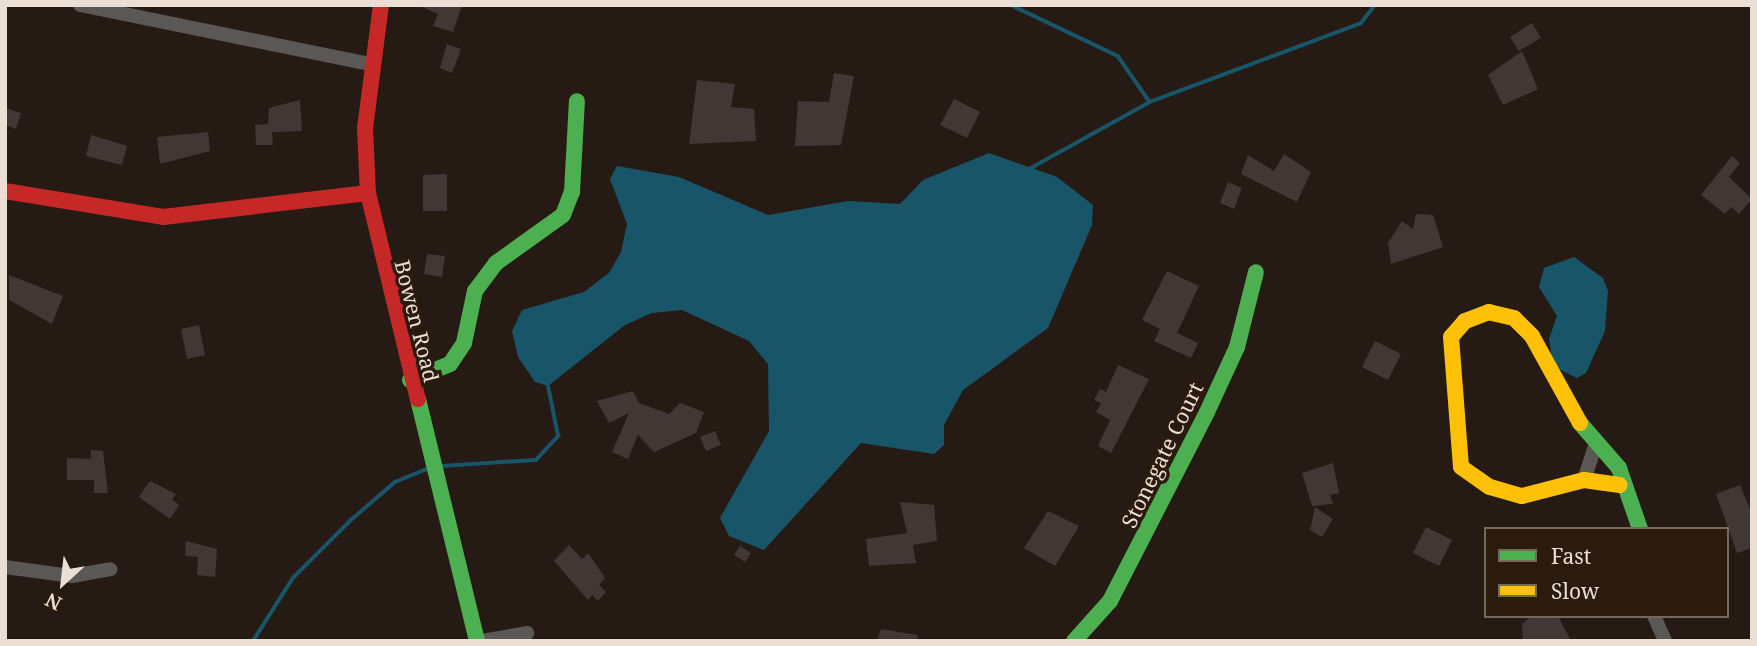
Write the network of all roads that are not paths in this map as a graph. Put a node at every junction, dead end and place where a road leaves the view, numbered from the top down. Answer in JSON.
{"nodes":[{"id":1,"x":80,"y":5,"type":"edge"},
{"id":2,"x":381,"y":5,"type":"edge"},
{"id":3,"x":369,"y":64,"type":"junction"},
{"id":4,"x":578,"y":101,"type":"dead end"},
{"id":5,"x":5,"y":191,"type":"edge"},
{"id":6,"x":368,"y":193,"type":"junction"},
{"id":7,"x":1256,"y":272,"type":"dead end"},
{"id":8,"x":410,"y":380,"type":"junction"},
{"id":9,"x":1596,"y":444,"type":"junction"},
{"id":10,"x":1584,"y":481,"type":"junction"},
{"id":11,"x":1620,"y":485,"type":"junction"},
{"id":12,"x":1639,"y":527,"type":"edge"},
{"id":13,"x":5,"y":567,"type":"edge"},
{"id":14,"x":110,"y":569,"type":"dead end"},
{"id":15,"x":1655,"y":618,"type":"edge"},
{"id":16,"x":527,"y":633,"type":"dead end"},
{"id":17,"x":479,"y":641,"type":"edge"},
{"id":18,"x":1074,"y":641,"type":"edge"},
{"id":19,"x":1665,"y":641,"type":"edge"}],
"edges":[{"from":1,"to":3,"type":"street"},
{"from":2,"to":3,"type":"street","name":"Bowen Road"},
{"from":3,"to":6,"type":"street","name":"Bowen Road"},
{"from":4,"to":8,"type":"street"},
{"from":5,"to":6,"type":"street"},
{"from":6,"to":8,"type":"street","name":"Bowen Road"},
{"from":7,"to":18,"type":"street","name":"Stonegate Court"},
{"from":8,"to":17,"type":"street","name":"Bowen Road"},
{"from":9,"to":10,"type":"street"},
{"from":9,"to":10,"type":"street"},
{"from":9,"to":11,"type":"street"},
{"from":10,"to":11,"type":"street"},
{"from":11,"to":12,"type":"street"},
{"from":13,"to":14,"type":"street"},
{"from":15,"to":19,"type":"street"},
{"from":16,"to":17,"type":"street"}]}
